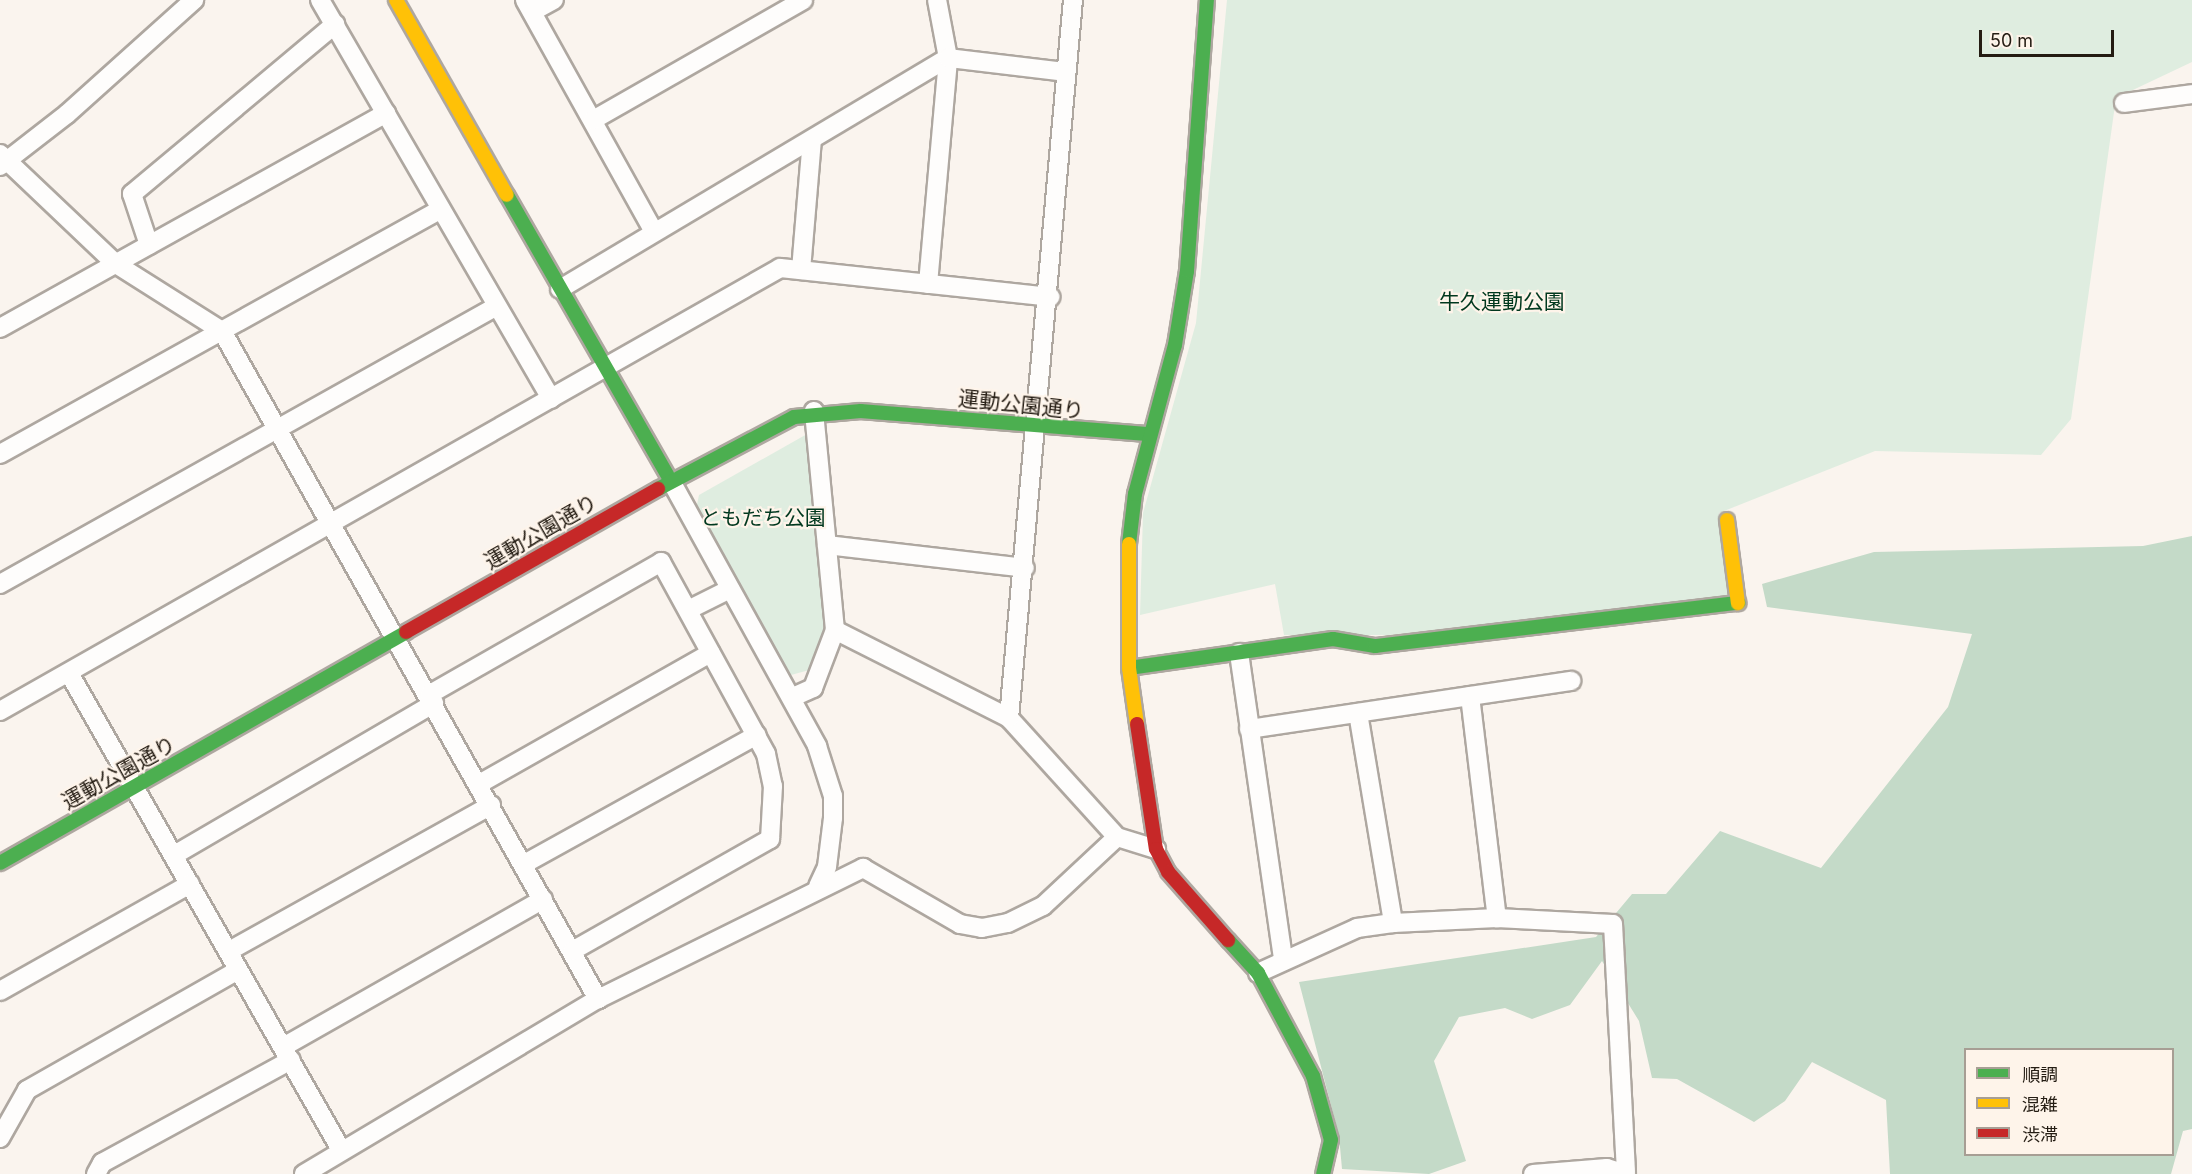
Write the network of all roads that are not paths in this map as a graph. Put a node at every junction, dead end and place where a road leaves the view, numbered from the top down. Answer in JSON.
{"nodes":[{"id":1,"x":194,"y":0,"type":"edge"},
{"id":2,"x":320,"y":0,"type":"edge"},
{"id":3,"x":396,"y":0,"type":"edge"},
{"id":4,"x":554,"y":0,"type":"edge"},
{"id":5,"x":803,"y":0,"type":"edge"},
{"id":6,"x":937,"y":0,"type":"edge"},
{"id":7,"x":1073,"y":0,"type":"edge"},
{"id":8,"x":1207,"y":0,"type":"edge"},
{"id":9,"x":529,"y":6,"type":"edge"},
{"id":10,"x":334,"y":24,"type":"junction"},
{"id":11,"x":948,"y":58,"type":"junction"},
{"id":12,"x":1066,"y":72,"type":"junction"},
{"id":13,"x":2192,"y":94,"type":"edge"},
{"id":14,"x":2124,"y":103,"type":"dead end"},
{"id":15,"x":386,"y":113,"type":"junction"},
{"id":16,"x":593,"y":120,"type":"junction"},
{"id":17,"x":812,"y":140,"type":"junction"},
{"id":18,"x":2,"y":160,"type":"edge"},
{"id":19,"x":441,"y":209,"type":"junction"},
{"id":20,"x":652,"y":230,"type":"junction"},
{"id":21,"x":149,"y":245,"type":"junction"},
{"id":22,"x":116,"y":264,"type":"junction"},
{"id":23,"x":801,"y":270,"type":"junction"},
{"id":24,"x":928,"y":284,"type":"junction"},
{"id":25,"x":560,"y":289,"type":"junction"},
{"id":26,"x":1050,"y":297,"type":"junction"},
{"id":27,"x":497,"y":306,"type":"junction"},
{"id":28,"x":0,"y":328,"type":"edge"},
{"id":29,"x":222,"y":331,"type":"junction"},
{"id":30,"x":606,"y":369,"type":"junction"},
{"id":31,"x":551,"y":399,"type":"junction"},
{"id":32,"x":814,"y":411,"type":"junction"},
{"id":33,"x":276,"y":427,"type":"junction"},
{"id":34,"x":1039,"y":429,"type":"junction"},
{"id":35,"x":1149,"y":434,"type":"junction"},
{"id":36,"x":0,"y":454,"type":"edge"},
{"id":37,"x":671,"y":481,"type":"junction"},
{"id":38,"x":1727,"y":520,"type":"dead end"},
{"id":39,"x":332,"y":525,"type":"junction"},
{"id":40,"x":827,"y":546,"type":"junction"},
{"id":41,"x":1025,"y":568,"type":"junction"},
{"id":42,"x":0,"y":584,"type":"edge"},
{"id":43,"x":730,"y":590,"type":"junction"},
{"id":44,"x":688,"y":610,"type":"junction"},
{"id":45,"x":835,"y":630,"type":"junction"},
{"id":46,"x":399,"y":638,"type":"junction"},
{"id":47,"x":711,"y":653,"type":"junction"},
{"id":48,"x":1239,"y":653,"type":"junction"},
{"id":49,"x":1129,"y":668,"type":"junction"},
{"id":50,"x":69,"y":673,"type":"junction"},
{"id":51,"x":1571,"y":681,"type":"dead end"},
{"id":52,"x":1470,"y":696,"type":"junction"},
{"id":53,"x":793,"y":697,"type":"junction"},
{"id":54,"x":432,"y":698,"type":"junction"},
{"id":55,"x":0,"y":711,"type":"edge"},
{"id":56,"x":1358,"y":713,"type":"junction"},
{"id":57,"x":1009,"y":718,"type":"junction"},
{"id":58,"x":1250,"y":729,"type":"junction"},
{"id":59,"x":757,"y":735,"type":"junction"},
{"id":60,"x":479,"y":784,"type":"junction"},
{"id":61,"x":133,"y":789,"type":"junction"},
{"id":62,"x":491,"y":805,"type":"junction"},
{"id":63,"x":1117,"y":837,"type":"junction"},
{"id":64,"x":1156,"y":849,"type":"junction"},
{"id":65,"x":176,"y":854,"type":"junction"},
{"id":66,"x":0,"y":863,"type":"edge"},
{"id":67,"x":524,"y":864,"type":"junction"},
{"id":68,"x":190,"y":884,"type":"junction"},
{"id":69,"x":818,"y":886,"type":"junction"},
{"id":70,"x":543,"y":899,"type":"junction"},
{"id":71,"x":1497,"y":918,"type":"junction"},
{"id":72,"x":1393,"y":923,"type":"junction"},
{"id":73,"x":229,"y":951,"type":"junction"},
{"id":74,"x":572,"y":951,"type":"junction"},
{"id":75,"x":1283,"y":960,"type":"junction"},
{"id":76,"x":237,"y":970,"type":"junction"},
{"id":77,"x":1258,"y":973,"type":"junction"},
{"id":78,"x":0,"y":991,"type":"edge"},
{"id":79,"x":598,"y":999,"type":"junction"},
{"id":80,"x":287,"y":1054,"type":"junction"},
{"id":81,"x":0,"y":1138,"type":"edge"},
{"id":82,"x":340,"y":1148,"type":"junction"},
{"id":83,"x":1626,"y":1173,"type":"edge"},
{"id":84,"x":96,"y":1174,"type":"edge"},
{"id":85,"x":304,"y":1174,"type":"edge"},
{"id":86,"x":1323,"y":1174,"type":"edge"},
{"id":87,"x":1533,"y":1174,"type":"edge"}],
"edges":[{"from":1,"to":18,"type":"street"},
{"from":2,"to":10,"type":"street"},
{"from":3,"to":25,"type":"street"},
{"from":4,"to":9,"type":"street"},
{"from":5,"to":16,"type":"street"},
{"from":6,"to":11,"type":"street"},
{"from":7,"to":12,"type":"street"},
{"from":8,"to":35,"type":"street"},
{"from":9,"to":16,"type":"street"},
{"from":10,"to":15,"type":"street"},
{"from":10,"to":21,"type":"street"},
{"from":11,"to":12,"type":"street"},
{"from":11,"to":17,"type":"street"},
{"from":11,"to":24,"type":"street"},
{"from":12,"to":26,"type":"street"},
{"from":13,"to":14,"type":"street"},
{"from":15,"to":19,"type":"street"},
{"from":15,"to":21,"type":"street"},
{"from":16,"to":20,"type":"street"},
{"from":17,"to":20,"type":"street"},
{"from":17,"to":23,"type":"street"},
{"from":18,"to":22,"type":"street"},
{"from":19,"to":27,"type":"street"},
{"from":19,"to":29,"type":"street"},
{"from":20,"to":25,"type":"street"},
{"from":21,"to":22,"type":"street"},
{"from":22,"to":28,"type":"street"},
{"from":22,"to":29,"type":"street"},
{"from":23,"to":24,"type":"street"},
{"from":23,"to":30,"type":"street"},
{"from":24,"to":26,"type":"street"},
{"from":25,"to":30,"type":"street"},
{"from":26,"to":34,"type":"street"},
{"from":27,"to":31,"type":"street"},
{"from":27,"to":33,"type":"street"},
{"from":29,"to":33,"type":"street"},
{"from":29,"to":36,"type":"street"},
{"from":30,"to":31,"type":"street"},
{"from":30,"to":37,"type":"street"},
{"from":31,"to":39,"type":"street"},
{"from":32,"to":34,"type":"street","name":"運動公園通り"},
{"from":32,"to":37,"type":"street","name":"運動公園通り"},
{"from":32,"to":40,"type":"street"},
{"from":33,"to":39,"type":"street"},
{"from":33,"to":42,"type":"street"},
{"from":34,"to":35,"type":"street","name":"運動公園通り"},
{"from":34,"to":41,"type":"street"},
{"from":35,"to":49,"type":"street"},
{"from":37,"to":43,"type":"street"},
{"from":37,"to":46,"type":"street","name":"運動公園通り"},
{"from":38,"to":48,"type":"street"},
{"from":39,"to":46,"type":"street"},
{"from":39,"to":50,"type":"street"},
{"from":40,"to":41,"type":"street"},
{"from":40,"to":45,"type":"street"},
{"from":41,"to":57,"type":"street"},
{"from":43,"to":44,"type":"street"},
{"from":43,"to":53,"type":"street"},
{"from":44,"to":47,"type":"street"},
{"from":44,"to":54,"type":"street"},
{"from":45,"to":53,"type":"street"},
{"from":45,"to":57,"type":"street"},
{"from":46,"to":54,"type":"street"},
{"from":46,"to":61,"type":"street","name":"運動公園通り"},
{"from":47,"to":59,"type":"street"},
{"from":47,"to":60,"type":"street"},
{"from":48,"to":49,"type":"street"},
{"from":48,"to":58,"type":"street"},
{"from":49,"to":64,"type":"street"},
{"from":50,"to":55,"type":"street"},
{"from":50,"to":61,"type":"street"},
{"from":51,"to":52,"type":"street"},
{"from":52,"to":56,"type":"street"},
{"from":52,"to":71,"type":"street"},
{"from":53,"to":69,"type":"street"},
{"from":54,"to":60,"type":"street"},
{"from":54,"to":65,"type":"street"},
{"from":56,"to":58,"type":"street"},
{"from":56,"to":72,"type":"street"},
{"from":57,"to":63,"type":"street"},
{"from":58,"to":75,"type":"street"},
{"from":59,"to":67,"type":"street"},
{"from":59,"to":74,"type":"street"},
{"from":60,"to":62,"type":"street"},
{"from":61,"to":65,"type":"street"},
{"from":61,"to":66,"type":"street","name":"運動公園通り"},
{"from":62,"to":67,"type":"street"},
{"from":62,"to":73,"type":"street"},
{"from":63,"to":64,"type":"street"},
{"from":63,"to":69,"type":"street"},
{"from":64,"to":77,"type":"street"},
{"from":65,"to":68,"type":"street"},
{"from":67,"to":70,"type":"street"},
{"from":68,"to":73,"type":"street"},
{"from":68,"to":78,"type":"street"},
{"from":69,"to":79,"type":"street"},
{"from":70,"to":74,"type":"street"},
{"from":70,"to":80,"type":"street"},
{"from":71,"to":72,"type":"street"},
{"from":71,"to":83,"type":"street"},
{"from":72,"to":75,"type":"street"},
{"from":73,"to":76,"type":"street"},
{"from":74,"to":79,"type":"street"},
{"from":75,"to":77,"type":"street"},
{"from":76,"to":80,"type":"street"},
{"from":76,"to":81,"type":"street"},
{"from":77,"to":86,"type":"street"},
{"from":79,"to":82,"type":"street"},
{"from":80,"to":82,"type":"street"},
{"from":80,"to":84,"type":"street"},
{"from":82,"to":85,"type":"street"},
{"from":83,"to":87,"type":"street"}]}
